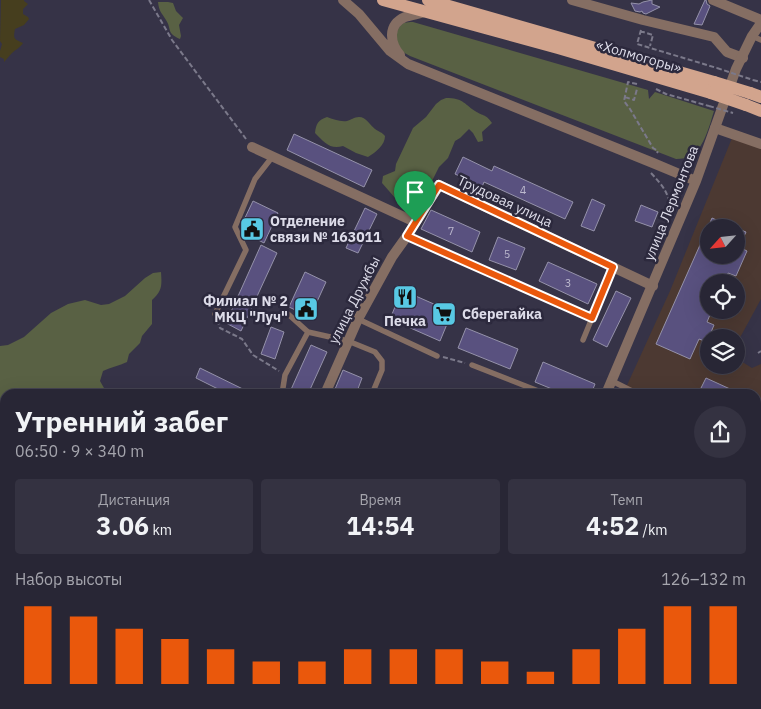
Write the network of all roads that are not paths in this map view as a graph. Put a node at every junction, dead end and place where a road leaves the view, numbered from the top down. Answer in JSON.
{"nodes":[{"id":1,"x":344,"y":0,"type":"edge"},
{"id":2,"x":383,"y":0,"type":"edge"},
{"id":3,"x":572,"y":0,"type":"edge"},
{"id":4,"x":713,"y":0,"type":"edge"},
{"id":5,"x":426,"y":6,"type":"edge"},
{"id":6,"x":761,"y":21,"type":"edge"},
{"id":7,"x":756,"y":38,"type":"edge"},
{"id":8,"x":743,"y":58,"type":"junction"},
{"id":9,"x":408,"y":64,"type":"junction"},
{"id":10,"x":752,"y":99,"type":"edge"},
{"id":11,"x":761,"y":111,"type":"edge"},
{"id":12,"x":715,"y":128,"type":"junction"},
{"id":13,"x":761,"y":144,"type":"edge"},
{"id":14,"x":252,"y":146,"type":"road end"},
{"id":15,"x":273,"y":156,"type":"junction"},
{"id":16,"x":696,"y":181,"type":"junction"},
{"id":17,"x":415,"y":222,"type":"junction"},
{"id":18,"x":407,"y":236,"type":"junction"},
{"id":19,"x":613,"y":267,"type":"junction"},
{"id":20,"x":653,"y":286,"type":"junction"},
{"id":21,"x":215,"y":314,"type":"road end"},
{"id":22,"x":288,"y":314,"type":"dead end"},
{"id":23,"x":592,"y":318,"type":"junction"},
{"id":24,"x":358,"y":319,"type":"junction"},
{"id":25,"x":308,"y":332,"type":"junction"},
{"id":26,"x":583,"y":340,"type":"dead end"},
{"id":27,"x":348,"y":341,"type":"junction"},
{"id":28,"x":437,"y":356,"type":"road end"},
{"id":29,"x":472,"y":365,"type":"road end"},
{"id":30,"x":612,"y":381,"type":"junction"},
{"id":31,"x":283,"y":389,"type":"edge"},
{"id":32,"x":327,"y":389,"type":"edge"},
{"id":33,"x":374,"y":389,"type":"edge"},
{"id":34,"x":533,"y":389,"type":"edge"},
{"id":35,"x":608,"y":389,"type":"edge"},
{"id":36,"x":628,"y":389,"type":"edge"}],
"edges":[{"from":1,"to":9,"type":"street"},
{"from":2,"to":5,"type":"main road","name":"«Холмогоры»"},
{"from":3,"to":8,"type":"street"},
{"from":4,"to":6,"type":"street"},
{"from":5,"to":9,"type":"street"},
{"from":5,"to":10,"type":"main road","name":"«Холмогоры»","bridge":true},
{"from":6,"to":7,"type":"street","name":"улица Лермонтова"},
{"from":7,"to":8,"type":"street","name":"улица Лермонтова"},
{"from":8,"to":12,"type":"street","name":"улица Лермонтова"},
{"from":9,"to":16,"type":"street"},
{"from":10,"to":11,"type":"main road"},
{"from":12,"to":13,"type":"street"},
{"from":12,"to":16,"type":"street","name":"улица Лермонтова"},
{"from":14,"to":15,"type":"street"},
{"from":15,"to":17,"type":"street"},
{"from":15,"to":21,"type":"lane"},
{"from":16,"to":20,"type":"street","name":"улица Лермонтова"},
{"from":17,"to":18,"type":"street","name":"улица Дружбы"},
{"from":17,"to":19,"type":"street","name":"Трудовая улица"},
{"from":18,"to":23,"type":"lane"},
{"from":18,"to":24,"type":"street","name":"улица Дружбы"},
{"from":19,"to":20,"type":"street","name":"Трудовая улица"},
{"from":19,"to":23,"type":"lane"},
{"from":20,"to":30,"type":"street","name":"улица Лермонтова"},
{"from":22,"to":25,"type":"lane"},
{"from":23,"to":26,"type":"lane"},
{"from":24,"to":27,"type":"street","name":"улица Дружбы"},
{"from":24,"to":28,"type":"lane"},
{"from":25,"to":27,"type":"lane"},
{"from":25,"to":31,"type":"lane"},
{"from":27,"to":32,"type":"street","name":"улица Дружбы"},
{"from":27,"to":33,"type":"lane"},
{"from":29,"to":34,"type":"lane"},
{"from":30,"to":35,"type":"street","name":"улица Лермонтова"},
{"from":30,"to":36,"type":"lane"}]}
